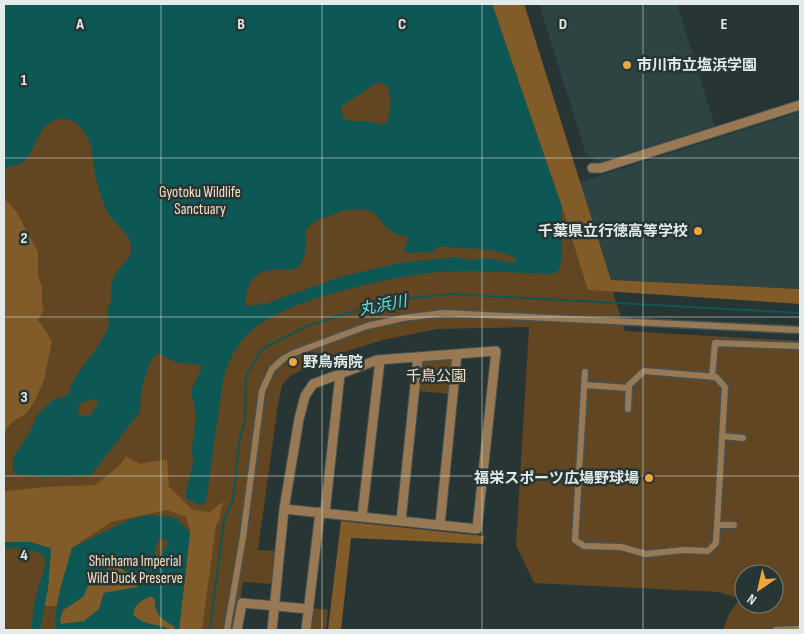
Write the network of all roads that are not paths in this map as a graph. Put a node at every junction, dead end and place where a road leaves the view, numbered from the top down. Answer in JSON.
{"nodes":[{"id":1,"x":800,"y":105,"type":"edge"},
{"id":2,"x":592,"y":168,"type":"dead end"},
{"id":3,"x":800,"y":330,"type":"edge"},
{"id":4,"x":800,"y":346,"type":"edge"},
{"id":5,"x":457,"y":354,"type":"junction"},
{"id":6,"x":418,"y":356,"type":"junction"},
{"id":7,"x":380,"y":360,"type":"junction"},
{"id":8,"x":585,"y":372,"type":"dead end"},
{"id":9,"x":340,"y":374,"type":"junction"},
{"id":10,"x":712,"y":377,"type":"junction"},
{"id":11,"x":584,"y":385,"type":"junction"},
{"id":12,"x":629,"y":388,"type":"junction"},
{"id":13,"x":628,"y":409,"type":"dead end"},
{"id":14,"x":722,"y":436,"type":"junction"},
{"id":15,"x":743,"y":438,"type":"dead end"},
{"id":16,"x":284,"y":509,"type":"junction"},
{"id":17,"x":322,"y":513,"type":"junction"},
{"id":18,"x":362,"y":517,"type":"junction"},
{"id":19,"x":401,"y":521,"type":"junction"},
{"id":20,"x":440,"y":525,"type":"junction"},
{"id":21,"x":717,"y":525,"type":"junction"},
{"id":22,"x":734,"y":525,"type":"dead end"},
{"id":23,"x":275,"y":606,"type":"junction"},
{"id":24,"x":309,"y":609,"type":"junction"},
{"id":25,"x":800,"y":629,"type":"edge"},
{"id":26,"x":227,"y":630,"type":"edge"},
{"id":27,"x":237,"y":630,"type":"edge"},
{"id":28,"x":272,"y":630,"type":"edge"},
{"id":29,"x":306,"y":630,"type":"edge"},
{"id":30,"x":776,"y":630,"type":"edge"}],
"edges":[{"from":1,"to":2,"type":"street"},
{"from":3,"to":26,"type":"street"},
{"from":4,"to":10,"type":"street"},
{"from":5,"to":6,"type":"street"},
{"from":5,"to":20,"type":"street"},
{"from":5,"to":20,"type":"street"},
{"from":6,"to":7,"type":"street"},
{"from":6,"to":19,"type":"street"},
{"from":7,"to":9,"type":"street"},
{"from":7,"to":18,"type":"street"},
{"from":8,"to":11,"type":"street"},
{"from":9,"to":16,"type":"street"},
{"from":9,"to":17,"type":"street"},
{"from":10,"to":12,"type":"street"},
{"from":10,"to":14,"type":"street"},
{"from":11,"to":12,"type":"street"},
{"from":11,"to":21,"type":"street"},
{"from":12,"to":13,"type":"street"},
{"from":14,"to":15,"type":"street"},
{"from":14,"to":21,"type":"street"},
{"from":16,"to":17,"type":"street"},
{"from":16,"to":23,"type":"street"},
{"from":17,"to":18,"type":"street"},
{"from":17,"to":24,"type":"street"},
{"from":18,"to":19,"type":"street"},
{"from":19,"to":20,"type":"street"},
{"from":21,"to":22,"type":"street"},
{"from":23,"to":24,"type":"street"},
{"from":23,"to":27,"type":"street"},
{"from":23,"to":28,"type":"street"},
{"from":24,"to":29,"type":"street"},
{"from":25,"to":30,"type":"street"}]}
